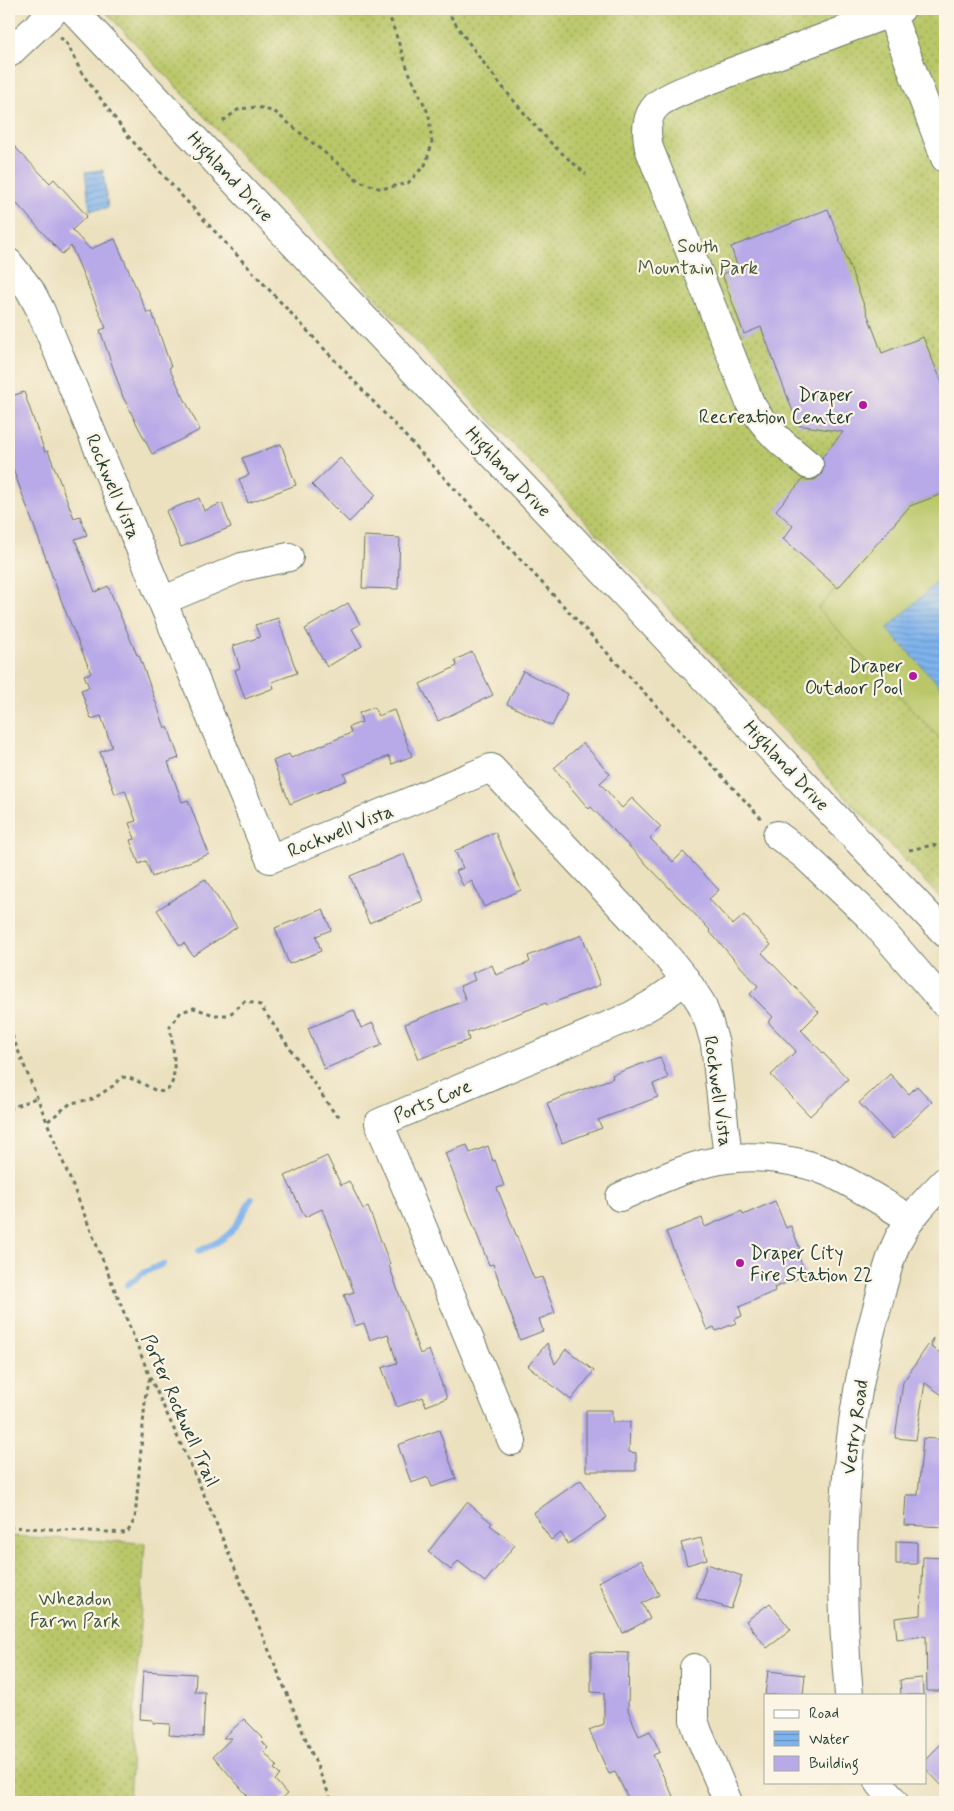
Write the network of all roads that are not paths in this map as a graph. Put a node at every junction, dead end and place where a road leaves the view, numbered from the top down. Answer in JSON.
{"nodes":[{"id":1,"x":72,"y":9,"type":"edge"},
{"id":2,"x":896,"y":11,"type":"edge"},
{"id":3,"x":50,"y":14,"type":"edge"},
{"id":4,"x":9,"y":53,"type":"edge"},
{"id":5,"x":945,"y":158,"type":"edge"},
{"id":6,"x":9,"y":263,"type":"edge"},
{"id":7,"x":809,"y":465,"type":"dead end"},
{"id":8,"x":289,"y":557,"type":"dead end"},
{"id":9,"x":162,"y":600,"type":"junction"},
{"id":10,"x":777,"y":834,"type":"road end"},
{"id":11,"x":945,"y":933,"type":"edge"},
{"id":12,"x":686,"y":980,"type":"junction"},
{"id":13,"x":945,"y":1004,"type":"edge"},
{"id":14,"x":728,"y":1158,"type":"junction"},
{"id":15,"x":945,"y":1181,"type":"edge"},
{"id":16,"x":620,"y":1197,"type":"dead end"},
{"id":17,"x":910,"y":1219,"type":"junction"},
{"id":18,"x":512,"y":1441,"type":"dead end"},
{"id":19,"x":694,"y":1668,"type":"dead end"},
{"id":20,"x":849,"y":1694,"type":"edge"},
{"id":21,"x":880,"y":1784,"type":"edge"},
{"id":22,"x":728,"y":1802,"type":"edge"},
{"id":23,"x":894,"y":1802,"type":"edge"}],
"edges":[{"from":1,"to":11,"type":"street","name":"Highland Drive"},
{"from":2,"to":5,"type":"street"},
{"from":2,"to":7,"type":"street"},
{"from":3,"to":4,"type":"street"},
{"from":6,"to":9,"type":"street","name":"Rockwell Vista"},
{"from":8,"to":9,"type":"street"},
{"from":9,"to":12,"type":"street","name":"Rockwell Vista"},
{"from":10,"to":13,"type":"street"},
{"from":12,"to":14,"type":"street","name":"Rockwell Vista"},
{"from":12,"to":18,"type":"street","name":"Ports Cove"},
{"from":14,"to":16,"type":"street"},
{"from":14,"to":17,"type":"street"},
{"from":15,"to":17,"type":"street","name":"Vestry Road"},
{"from":17,"to":20,"type":"street","name":"Vestry Road"},
{"from":19,"to":22,"type":"street"},
{"from":21,"to":23,"type":"street"}]}
